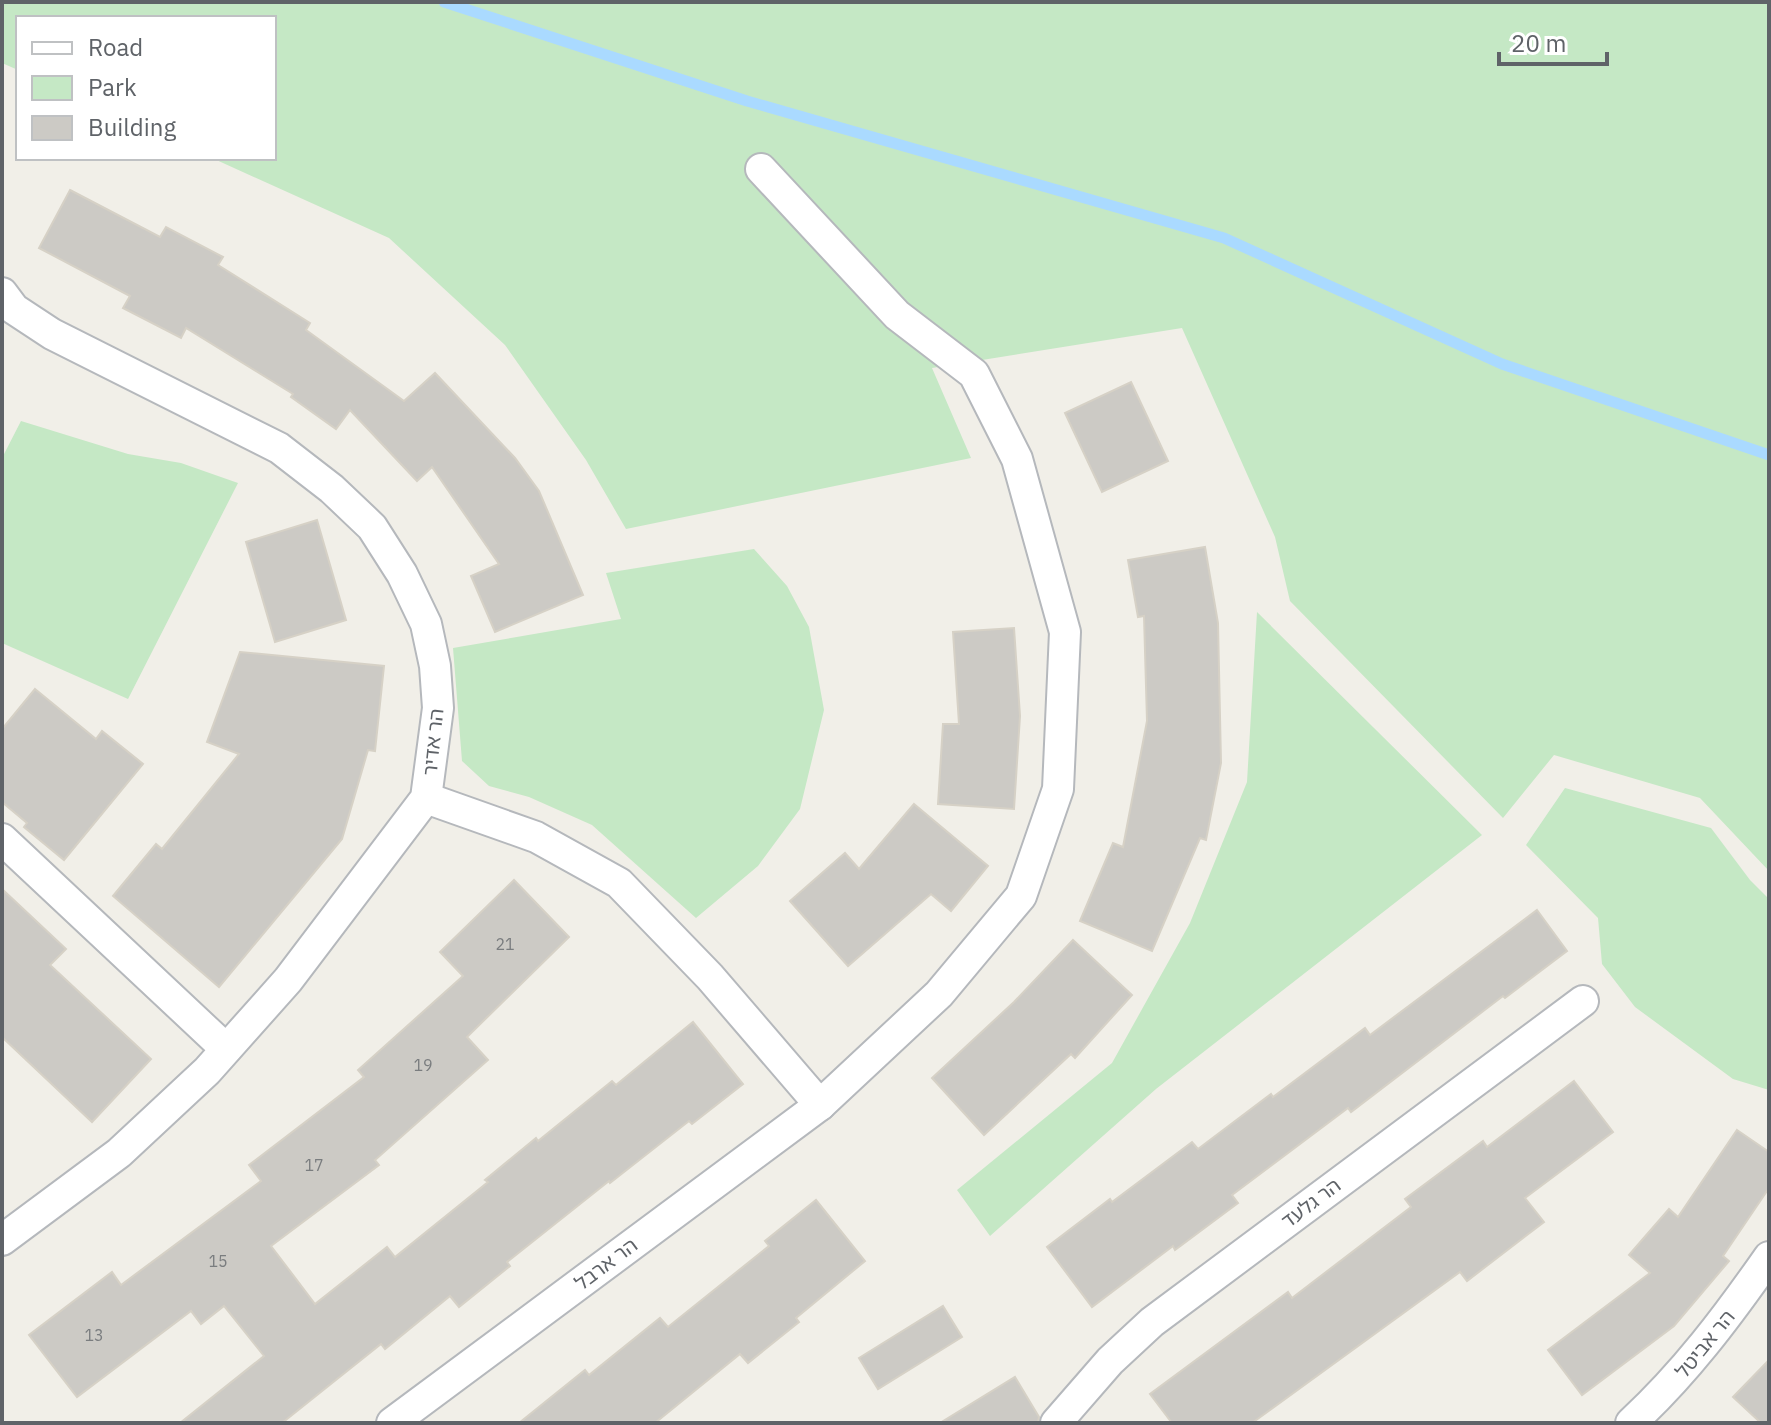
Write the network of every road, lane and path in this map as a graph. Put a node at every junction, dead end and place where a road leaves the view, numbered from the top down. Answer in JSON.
{"nodes":[{"id":1,"x":761,"y":169,"type":"dead end"},
{"id":2,"x":2,"y":293,"type":"edge"},
{"id":3,"x":426,"y":798,"type":"junction"},
{"id":4,"x":2,"y":839,"type":"edge"},
{"id":5,"x":1583,"y":1001,"type":"dead end"},
{"id":6,"x":226,"y":1049,"type":"junction"},
{"id":7,"x":820,"y":1105,"type":"junction"},
{"id":8,"x":2,"y":1240,"type":"edge"},
{"id":9,"x":1769,"y":1257,"type":"edge"},
{"id":10,"x":392,"y":1423,"type":"edge"},
{"id":11,"x":1056,"y":1423,"type":"edge"},
{"id":12,"x":1631,"y":1423,"type":"edge"}],
"edges":[{"from":1,"to":7,"type":"street","name":"הר ארבל"},
{"from":2,"to":3,"type":"street","name":"הר אדיר"},
{"from":3,"to":6,"type":"street","name":"הר אדיר"},
{"from":3,"to":7,"type":"street"},
{"from":4,"to":6,"type":"street"},
{"from":5,"to":11,"type":"street","name":"הר גלעד"},
{"from":6,"to":8,"type":"street","name":"הר אדיר"},
{"from":7,"to":10,"type":"street","name":"הר ארבל"},
{"from":9,"to":12,"type":"street","name":"הר אביטל"}]}
